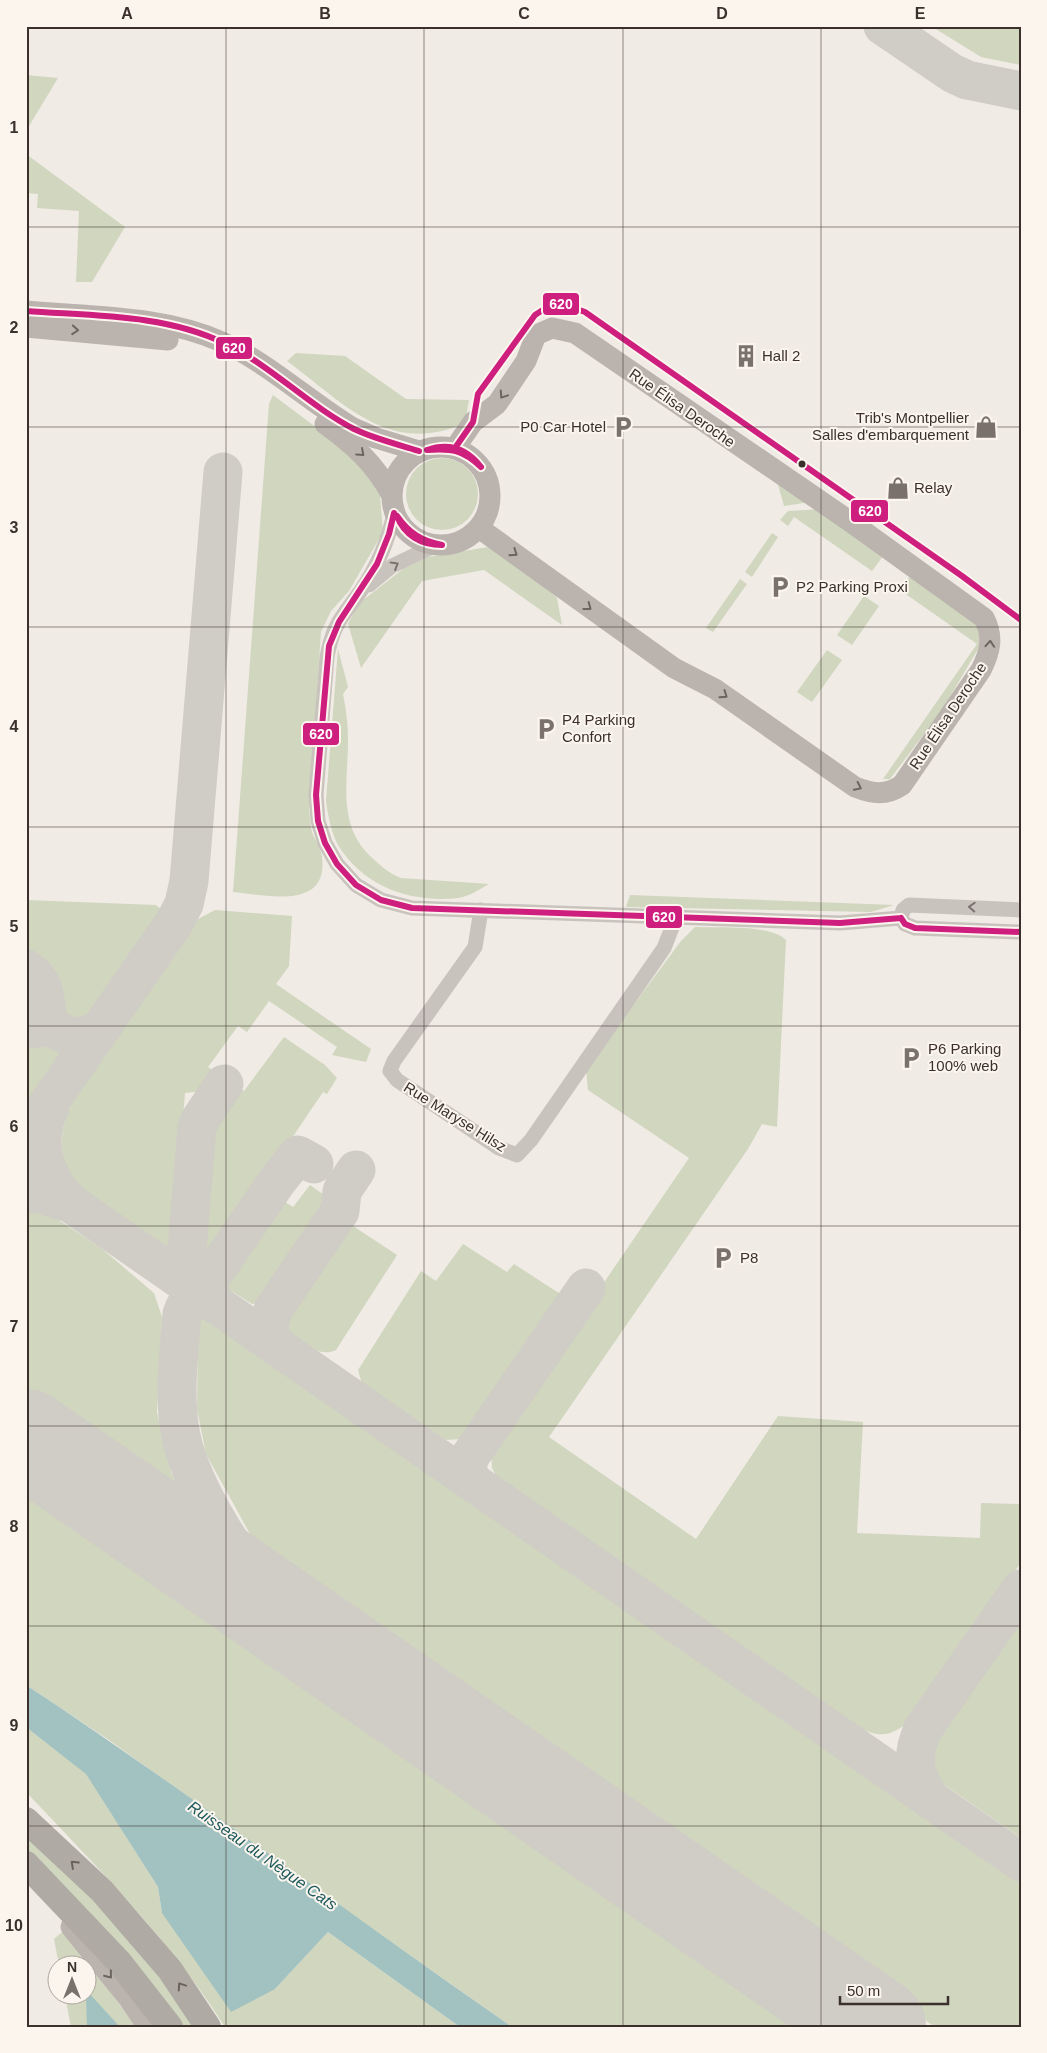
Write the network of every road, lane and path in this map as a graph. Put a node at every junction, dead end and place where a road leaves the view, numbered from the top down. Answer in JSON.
{"nodes":[{"id":1,"x":26,"y":311,"type":"edge"},
{"id":2,"x":26,"y":326,"type":"edge"},
{"id":3,"x":455,"y":448,"type":"junction"},
{"id":4,"x":419,"y":451,"type":"junction"},
{"id":5,"x":393,"y":504,"type":"junction"},
{"id":6,"x":479,"y":528,"type":"junction"},
{"id":7,"x":436,"y":545,"type":"junction"},
{"id":8,"x":360,"y":592,"type":"junction"},
{"id":9,"x":481,"y":910,"type":"junction"},
{"id":10,"x":1021,"y":910,"type":"edge"},
{"id":11,"x":673,"y":917,"type":"junction"},
{"id":12,"x":901,"y":918,"type":"junction"},
{"id":13,"x":1021,"y":932,"type":"edge"},
{"id":14,"x":26,"y":1820,"type":"edge"},
{"id":15,"x":26,"y":1864,"type":"edge"},
{"id":16,"x":53,"y":1892,"type":"junction"},
{"id":17,"x":148,"y":2027,"type":"edge"},
{"id":18,"x":170,"y":2027,"type":"edge"},
{"id":19,"x":208,"y":2027,"type":"edge"}],
"edges":[{"from":1,"to":4,"type":"street"},
{"from":2,"to":5,"type":"street","one_way":true},
{"from":3,"to":4,"type":"street"},
{"from":3,"to":6,"type":"street"},
{"from":6,"to":3,"type":"street","name":"Rue Élisa Deroche","one_way":true},
{"from":4,"to":5,"type":"street"},
{"from":5,"to":7,"type":"street"},
{"from":5,"to":8,"type":"street"},
{"from":6,"to":7,"type":"street"},
{"from":8,"to":7,"type":"street","one_way":true},
{"from":8,"to":9,"type":"street"},
{"from":9,"to":11,"type":"street"},
{"from":9,"to":11,"type":"street","name":"Rue Maryse Hilsz"},
{"from":10,"to":12,"type":"street","one_way":true},
{"from":11,"to":12,"type":"street"},
{"from":12,"to":13,"type":"street"},
{"from":19,"to":14,"type":"highway","one_way":true},
{"from":15,"to":16,"type":"highway"},
{"from":16,"to":17,"type":"street","one_way":true},
{"from":16,"to":18,"type":"highway"}]}
